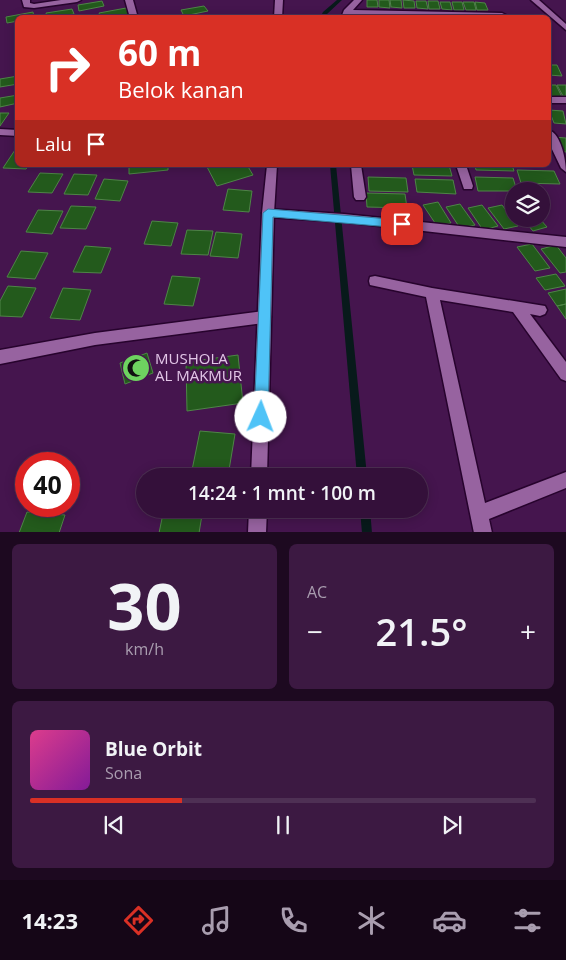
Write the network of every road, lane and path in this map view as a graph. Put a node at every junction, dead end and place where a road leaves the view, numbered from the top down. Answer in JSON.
{"nodes":[{"id":1,"x":26,"y":0,"type":"edge"},
{"id":2,"x":77,"y":0,"type":"edge"},
{"id":3,"x":130,"y":0,"type":"edge"},
{"id":4,"x":279,"y":0,"type":"edge"},
{"id":5,"x":358,"y":0,"type":"edge"},
{"id":6,"x":535,"y":0,"type":"edge"},
{"id":7,"x":133,"y":15,"type":"edge"},
{"id":8,"x":278,"y":15,"type":"edge"},
{"id":9,"x":346,"y":15,"type":"edge"},
{"id":10,"x":566,"y":28,"type":"edge"},
{"id":11,"x":551,"y":100,"type":"edge"},
{"id":12,"x":566,"y":100,"type":"edge"},
{"id":13,"x":0,"y":132,"type":"edge"},
{"id":14,"x":15,"y":133,"type":"edge"},
{"id":15,"x":551,"y":137,"type":"edge"},
{"id":16,"x":563,"y":158,"type":"edge"},
{"id":17,"x":272,"y":167,"type":"edge"},
{"id":18,"x":356,"y":167,"type":"edge"},
{"id":19,"x":463,"y":167,"type":"edge"},
{"id":20,"x":566,"y":168,"type":"edge"},
{"id":21,"x":468,"y":186,"type":"dead end"},
{"id":22,"x":360,"y":197,"type":"dead end"},
{"id":23,"x":268,"y":213,"type":"junction"},
{"id":24,"x":566,"y":242,"type":"edge"},
{"id":25,"x":375,"y":280,"type":"dead end"},
{"id":26,"x":432,"y":293,"type":"junction"},
{"id":27,"x":517,"y":306,"type":"junction"},
{"id":28,"x":540,"y":310,"type":"dead end"},
{"id":29,"x":264,"y":317,"type":"junction"},
{"id":30,"x":0,"y":357,"type":"edge"},
{"id":31,"x":566,"y":374,"type":"edge"},
{"id":32,"x":259,"y":468,"type":"edge"},
{"id":33,"x":566,"y":480,"type":"edge"},
{"id":34,"x":479,"y":514,"type":"junction"},
{"id":35,"x":258,"y":518,"type":"edge"},
{"id":36,"x":257,"y":532,"type":"edge"},
{"id":37,"x":483,"y":532,"type":"edge"}],
"edges":[{"from":1,"to":2,"type":"street"},
{"from":3,"to":7,"type":"street"},
{"from":4,"to":8,"type":"street"},
{"from":5,"to":9,"type":"street"},
{"from":6,"to":10,"type":"street"},
{"from":11,"to":12,"type":"street"},
{"from":13,"to":14,"type":"street"},
{"from":15,"to":16,"type":"street"},
{"from":16,"to":20,"type":"street"},
{"from":17,"to":23,"type":"street"},
{"from":18,"to":22,"type":"street"},
{"from":19,"to":21,"type":"street"},
{"from":23,"to":24,"type":"street"},
{"from":23,"to":29,"type":"street"},
{"from":25,"to":26,"type":"street"},
{"from":26,"to":27,"type":"street"},
{"from":26,"to":34,"type":"street"},
{"from":27,"to":28,"type":"street"},
{"from":27,"to":31,"type":"street"},
{"from":29,"to":30,"type":"street"},
{"from":29,"to":32,"type":"street"},
{"from":33,"to":34,"type":"street"},
{"from":34,"to":37,"type":"street"},
{"from":35,"to":36,"type":"street"}]}
